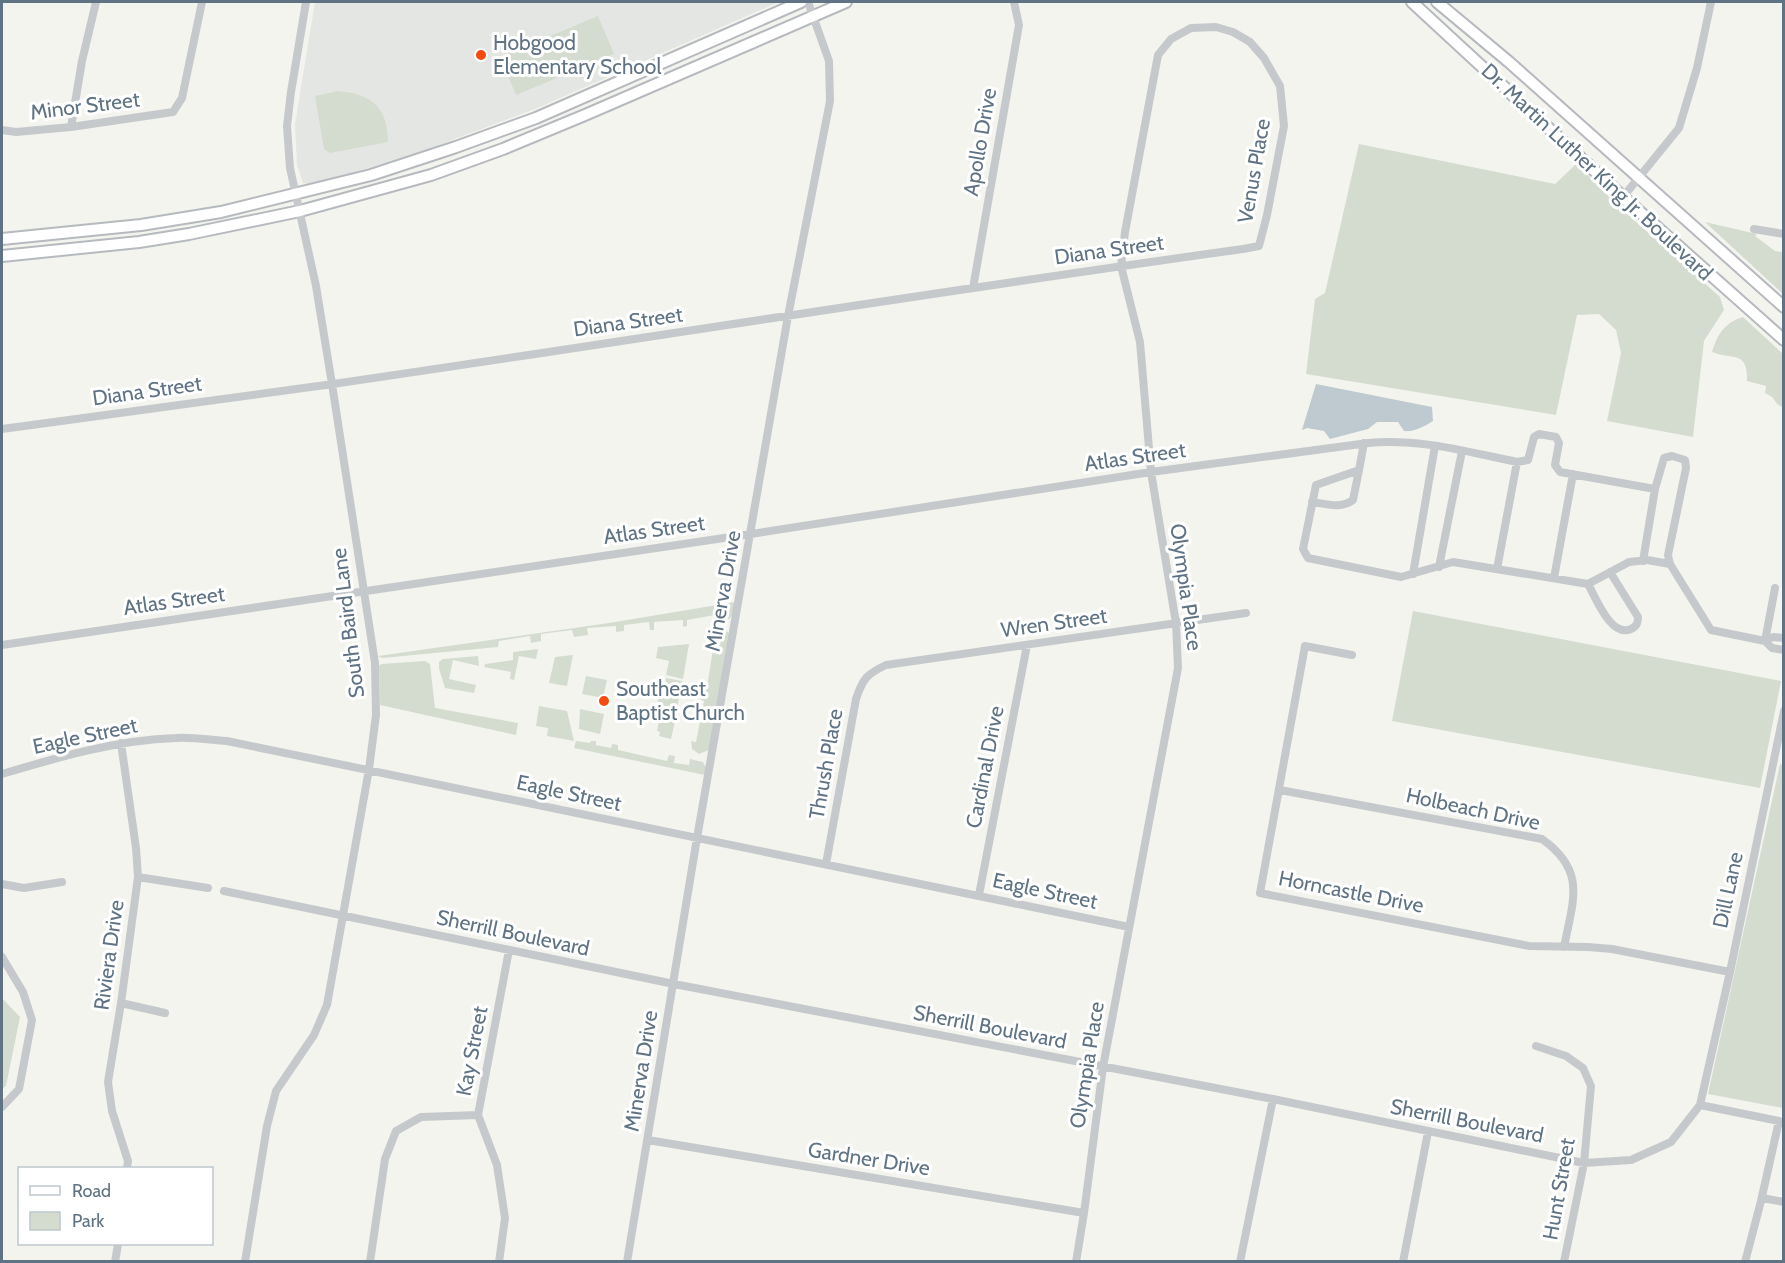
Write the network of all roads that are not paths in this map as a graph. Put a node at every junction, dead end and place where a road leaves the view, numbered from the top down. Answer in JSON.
{"nodes":[{"id":1,"x":96,"y":2,"type":"edge"},
{"id":2,"x":202,"y":2,"type":"edge"},
{"id":3,"x":306,"y":2,"type":"edge"},
{"id":4,"x":801,"y":2,"type":"edge"},
{"id":5,"x":808,"y":2,"type":"edge"},
{"id":6,"x":846,"y":2,"type":"edge"},
{"id":7,"x":1014,"y":2,"type":"edge"},
{"id":8,"x":1412,"y":2,"type":"edge"},
{"id":9,"x":1437,"y":2,"type":"edge"},
{"id":10,"x":1711,"y":2,"type":"edge"},
{"id":11,"x":813,"y":16,"type":"junction"},
{"id":12,"x":1216,"y":27,"type":"joint"},
{"id":13,"x":71,"y":127,"type":"junction"},
{"id":14,"x":2,"y":130,"type":"edge"},
{"id":15,"x":1638,"y":177,"type":"junction"},
{"id":16,"x":296,"y":195,"type":"junction"},
{"id":17,"x":1623,"y":197,"type":"junction"},
{"id":18,"x":300,"y":211,"type":"junction"},
{"id":19,"x":1754,"y":229,"type":"dead end"},
{"id":20,"x":1784,"y":234,"type":"edge"},
{"id":21,"x":2,"y":239,"type":"edge"},
{"id":22,"x":1259,"y":246,"type":"joint"},
{"id":23,"x":2,"y":256,"type":"edge"},
{"id":24,"x":1121,"y":266,"type":"junction"},
{"id":25,"x":973,"y":288,"type":"junction"},
{"id":26,"x":1784,"y":307,"type":"edge"},
{"id":27,"x":788,"y":316,"type":"junction"},
{"id":28,"x":1784,"y":340,"type":"edge"},
{"id":29,"x":332,"y":384,"type":"junction"},
{"id":30,"x":2,"y":429,"type":"edge"},
{"id":31,"x":1364,"y":443,"type":"junction"},
{"id":32,"x":1435,"y":446,"type":"junction"},
{"id":33,"x":1462,"y":452,"type":"junction"},
{"id":34,"x":1517,"y":462,"type":"junction"},
{"id":35,"x":1359,"y":470,"type":"junction"},
{"id":36,"x":1151,"y":472,"type":"junction"},
{"id":37,"x":1573,"y":474,"type":"junction"},
{"id":38,"x":1655,"y":489,"type":"junction"},
{"id":39,"x":1312,"y":502,"type":"junction"},
{"id":40,"x":751,"y":534,"type":"junction"},
{"id":41,"x":1643,"y":561,"type":"junction"},
{"id":42,"x":1670,"y":564,"type":"junction"},
{"id":43,"x":1439,"y":567,"type":"junction"},
{"id":44,"x":1497,"y":569,"type":"junction"},
{"id":45,"x":1610,"y":572,"type":"junction"},
{"id":46,"x":1413,"y":574,"type":"junction"},
{"id":47,"x":1554,"y":579,"type":"junction"},
{"id":48,"x":1588,"y":584,"type":"junction"},
{"id":49,"x":1775,"y":588,"type":"dead end"},
{"id":50,"x":364,"y":591,"type":"junction"},
{"id":51,"x":1246,"y":612,"type":"dead end"},
{"id":52,"x":1176,"y":623,"type":"junction"},
{"id":53,"x":1784,"y":638,"type":"edge"},
{"id":54,"x":1765,"y":641,"type":"junction"},
{"id":55,"x":2,"y":645,"type":"edge"},
{"id":56,"x":1027,"y":645,"type":"junction"},
{"id":57,"x":1784,"y":650,"type":"edge"},
{"id":58,"x":1352,"y":655,"type":"dead end"},
{"id":59,"x":869,"y":673,"type":"joint"},
{"id":60,"x":1784,"y":711,"type":"edge"},
{"id":61,"x":121,"y":743,"type":"junction"},
{"id":62,"x":369,"y":769,"type":"junction"},
{"id":63,"x":2,"y":774,"type":"edge"},
{"id":64,"x":1280,"y":790,"type":"junction"},
{"id":65,"x":698,"y":838,"type":"junction"},
{"id":66,"x":826,"y":864,"type":"junction"},
{"id":67,"x":138,"y":877,"type":"junction"},
{"id":68,"x":62,"y":882,"type":"dead end"},
{"id":69,"x":2,"y":884,"type":"edge"},
{"id":70,"x":208,"y":888,"type":"dead end"},
{"id":71,"x":224,"y":891,"type":"dead end"},
{"id":72,"x":979,"y":895,"type":"junction"},
{"id":73,"x":343,"y":915,"type":"junction"},
{"id":74,"x":1129,"y":927,"type":"junction"},
{"id":75,"x":1564,"y":947,"type":"junction"},
{"id":76,"x":509,"y":950,"type":"junction"},
{"id":77,"x":2,"y":957,"type":"edge"},
{"id":78,"x":1730,"y":972,"type":"junction"},
{"id":79,"x":674,"y":984,"type":"junction"},
{"id":80,"x":121,"y":1003,"type":"junction"},
{"id":81,"x":165,"y":1012,"type":"dead end"},
{"id":82,"x":1536,"y":1046,"type":"dead end"},
{"id":83,"x":1102,"y":1067,"type":"junction"},
{"id":84,"x":1708,"y":1075,"type":"joint"},
{"id":85,"x":1273,"y":1099,"type":"junction"},
{"id":86,"x":1700,"y":1105,"type":"junction"},
{"id":87,"x":2,"y":1107,"type":"edge"},
{"id":88,"x":478,"y":1115,"type":"junction"},
{"id":89,"x":1428,"y":1132,"type":"junction"},
{"id":90,"x":648,"y":1140,"type":"junction"},
{"id":91,"x":1584,"y":1163,"type":"junction"},
{"id":92,"x":127,"y":1167,"type":"edge"},
{"id":93,"x":1762,"y":1198,"type":"junction"},
{"id":94,"x":1784,"y":1202,"type":"edge"},
{"id":95,"x":1084,"y":1213,"type":"junction"},
{"id":96,"x":118,"y":1245,"type":"edge"},
{"id":97,"x":115,"y":1262,"type":"edge"},
{"id":98,"x":245,"y":1262,"type":"edge"},
{"id":99,"x":370,"y":1262,"type":"edge"},
{"id":100,"x":499,"y":1262,"type":"edge"},
{"id":101,"x":627,"y":1262,"type":"edge"},
{"id":102,"x":1076,"y":1262,"type":"edge"},
{"id":103,"x":1240,"y":1262,"type":"edge"},
{"id":104,"x":1403,"y":1262,"type":"edge"},
{"id":105,"x":1564,"y":1262,"type":"edge"},
{"id":106,"x":1745,"y":1262,"type":"edge"}],
"edges":[{"from":1,"to":13,"type":"street"},
{"from":2,"to":13,"type":"street","name":"Minor Street"},
{"from":3,"to":16,"type":"street","name":"South Baird Lane"},
{"from":4,"to":16,"type":"main road"},
{"from":5,"to":11,"type":"street","name":"Minerva Drive"},
{"from":6,"to":11,"type":"main road"},
{"from":7,"to":25,"type":"street","name":"Apollo Drive"},
{"from":8,"to":17,"type":"main road","name":"Dr. Martin Luther King Jr. Boulevard"},
{"from":9,"to":15,"type":"main road","name":"Dr. Martin Luther King Jr. Boulevard"},
{"from":10,"to":15,"type":"street"},
{"from":11,"to":18,"type":"main road"},
{"from":11,"to":27,"type":"street","name":"Minerva Drive"},
{"from":12,"to":22,"type":"street","name":"Venus Place"},
{"from":12,"to":24,"type":"street","name":"Olympia Place"},
{"from":13,"to":14,"type":"street","name":"Minor Street"},
{"from":15,"to":17,"type":"street"},
{"from":15,"to":26,"type":"main road","name":"Dr. Martin Luther King Jr. Boulevard"},
{"from":16,"to":18,"type":"street","name":"South Baird Lane"},
{"from":16,"to":21,"type":"main road"},
{"from":17,"to":28,"type":"main road","name":"Dr. Martin Luther King Jr. Boulevard"},
{"from":18,"to":23,"type":"main road"},
{"from":18,"to":29,"type":"street","name":"South Baird Lane"},
{"from":19,"to":20,"type":"street"},
{"from":22,"to":24,"type":"street","name":"Diana Street"},
{"from":24,"to":25,"type":"street","name":"Diana Street"},
{"from":24,"to":36,"type":"street","name":"Olympia Place"},
{"from":25,"to":27,"type":"street","name":"Diana Street"},
{"from":27,"to":29,"type":"street","name":"Diana Street"},
{"from":27,"to":40,"type":"street","name":"Minerva Drive"},
{"from":29,"to":30,"type":"street","name":"Diana Street"},
{"from":29,"to":50,"type":"street","name":"South Baird Lane"},
{"from":31,"to":32,"type":"street","name":"Atlas Street"},
{"from":31,"to":35,"type":"street"},
{"from":31,"to":36,"type":"street","name":"Atlas Street"},
{"from":32,"to":33,"type":"street","name":"Atlas Street"},
{"from":32,"to":46,"type":"street"},
{"from":33,"to":34,"type":"street","name":"Atlas Street"},
{"from":33,"to":43,"type":"street"},
{"from":34,"to":37,"type":"street"},
{"from":34,"to":44,"type":"street"},
{"from":35,"to":39,"type":"street"},
{"from":35,"to":39,"type":"street"},
{"from":36,"to":40,"type":"street","name":"Atlas Street"},
{"from":36,"to":52,"type":"street","name":"Olympia Place"},
{"from":37,"to":38,"type":"street"},
{"from":37,"to":47,"type":"street"},
{"from":38,"to":41,"type":"street"},
{"from":38,"to":42,"type":"street"},
{"from":39,"to":46,"type":"street"},
{"from":40,"to":50,"type":"street","name":"Atlas Street"},
{"from":40,"to":65,"type":"street","name":"Minerva Drive"},
{"from":41,"to":42,"type":"street"},
{"from":41,"to":45,"type":"street"},
{"from":42,"to":54,"type":"street"},
{"from":43,"to":44,"type":"street"},
{"from":43,"to":46,"type":"street"},
{"from":44,"to":47,"type":"street"},
{"from":45,"to":48,"type":"street"},
{"from":45,"to":48,"type":"street"},
{"from":47,"to":48,"type":"street"},
{"from":49,"to":54,"type":"street"},
{"from":50,"to":55,"type":"street","name":"Atlas Street"},
{"from":50,"to":62,"type":"street","name":"South Baird Lane"},
{"from":51,"to":52,"type":"street","name":"Wren Street"},
{"from":52,"to":56,"type":"street","name":"Wren Street"},
{"from":52,"to":74,"type":"street","name":"Olympia Place"},
{"from":53,"to":54,"type":"street"},
{"from":54,"to":57,"type":"street"},
{"from":56,"to":59,"type":"street","name":"Wren Street"},
{"from":56,"to":72,"type":"street","name":"Cardinal Drive"},
{"from":58,"to":64,"type":"street","name":"Horncastle Drive"},
{"from":59,"to":66,"type":"street","name":"Thrush Place"},
{"from":60,"to":78,"type":"street","name":"Dill Lane"},
{"from":61,"to":62,"type":"street","name":"Eagle Street"},
{"from":61,"to":63,"type":"street","name":"Eagle Street"},
{"from":61,"to":67,"type":"street","name":"Riviera Drive"},
{"from":62,"to":65,"type":"street","name":"Eagle Street"},
{"from":62,"to":73,"type":"street","name":"South Baird Lane"},
{"from":64,"to":75,"type":"street","name":"Holbeach Drive"},
{"from":64,"to":75,"type":"street","name":"Horncastle Drive"},
{"from":65,"to":66,"type":"street","name":"Eagle Street"},
{"from":65,"to":79,"type":"street","name":"Minerva Drive"},
{"from":66,"to":72,"type":"street","name":"Eagle Street"},
{"from":67,"to":70,"type":"street"},
{"from":67,"to":80,"type":"street","name":"Riviera Drive"},
{"from":68,"to":69,"type":"street"},
{"from":71,"to":73,"type":"street","name":"Sherrill Boulevard"},
{"from":72,"to":74,"type":"street","name":"Eagle Street"},
{"from":73,"to":76,"type":"street","name":"Sherrill Boulevard"},
{"from":73,"to":98,"type":"street","name":"South Baird Lane"},
{"from":74,"to":83,"type":"street","name":"Olympia Place"},
{"from":75,"to":78,"type":"street","name":"Horncastle Drive"},
{"from":76,"to":79,"type":"street","name":"Sherrill Boulevard"},
{"from":76,"to":88,"type":"street","name":"Kay Street"},
{"from":77,"to":87,"type":"street"},
{"from":78,"to":84,"type":"street","name":"Dill Lane"},
{"from":79,"to":83,"type":"street","name":"Sherrill Boulevard"},
{"from":79,"to":90,"type":"street","name":"Minerva Drive"},
{"from":80,"to":81,"type":"street"},
{"from":80,"to":92,"type":"street","name":"Riviera Drive"},
{"from":82,"to":91,"type":"street","name":"Hunt Street"},
{"from":83,"to":85,"type":"street","name":"Sherrill Boulevard"},
{"from":83,"to":95,"type":"street","name":"Olympia Place"},
{"from":84,"to":86,"type":"street","name":"Sherrill Boulevard"},
{"from":85,"to":89,"type":"street","name":"Sherrill Boulevard"},
{"from":85,"to":103,"type":"street"},
{"from":86,"to":91,"type":"street","name":"Sherrill Boulevard"},
{"from":86,"to":93,"type":"street"},
{"from":88,"to":99,"type":"street"},
{"from":88,"to":100,"type":"street","name":"Kay Street"},
{"from":89,"to":91,"type":"street","name":"Sherrill Boulevard"},
{"from":89,"to":104,"type":"street"},
{"from":90,"to":95,"type":"street","name":"Gardner Drive"},
{"from":90,"to":101,"type":"street","name":"Minerva Drive"},
{"from":91,"to":105,"type":"street","name":"Hunt Street"},
{"from":93,"to":94,"type":"street"},
{"from":93,"to":106,"type":"street"},
{"from":95,"to":102,"type":"street","name":"Olympia Place"},
{"from":96,"to":97,"type":"street"}]}
